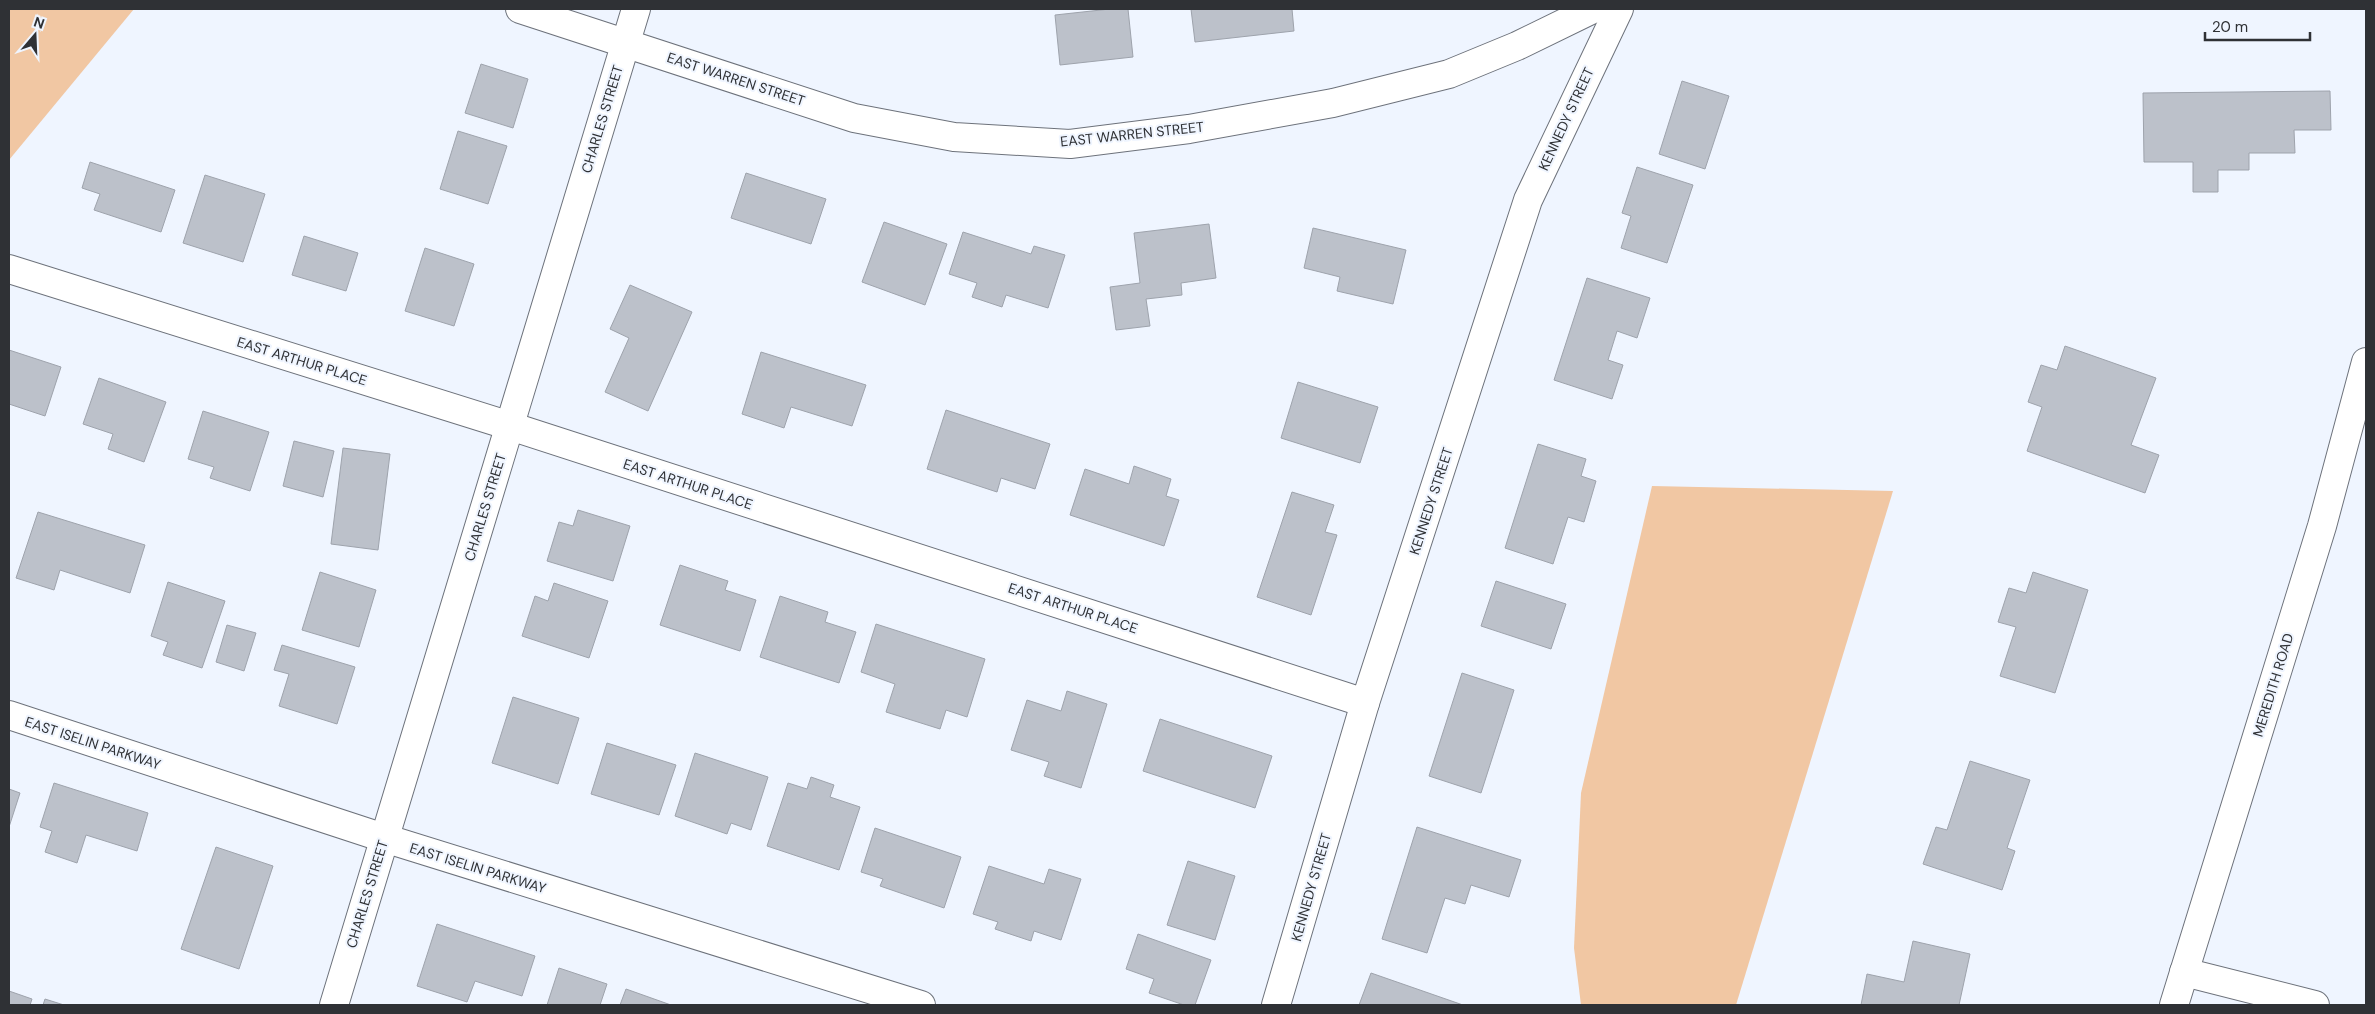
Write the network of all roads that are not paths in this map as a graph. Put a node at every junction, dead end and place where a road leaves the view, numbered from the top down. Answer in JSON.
{"nodes":[{"id":1,"x":520,"y":9,"type":"edge"},
{"id":2,"x":636,"y":9,"type":"edge"},
{"id":3,"x":1593,"y":9,"type":"edge"},
{"id":4,"x":1620,"y":9,"type":"edge"},
{"id":5,"x":625,"y":42,"type":"junction"},
{"id":6,"x":9,"y":269,"type":"edge"},
{"id":7,"x":2366,"y":362,"type":"edge"},
{"id":8,"x":510,"y":426,"type":"junction"},
{"id":9,"x":1366,"y":703,"type":"junction"},
{"id":10,"x":9,"y":715,"type":"edge"},
{"id":11,"x":384,"y":838,"type":"junction"},
{"id":12,"x":2184,"y":972,"type":"junction"},
{"id":13,"x":334,"y":1005,"type":"edge"},
{"id":14,"x":920,"y":1005,"type":"edge"},
{"id":15,"x":1276,"y":1005,"type":"edge"},
{"id":16,"x":2174,"y":1005,"type":"edge"},
{"id":17,"x":2315,"y":1005,"type":"edge"}],
"edges":[{"from":1,"to":5,"type":"street","name":"EAST WARREN STREET"},
{"from":2,"to":5,"type":"street","name":"CHARLES STREET"},
{"from":3,"to":5,"type":"street","name":"EAST WARREN STREET"},
{"from":4,"to":9,"type":"street","name":"KENNEDY STREET"},
{"from":5,"to":8,"type":"street","name":"CHARLES STREET"},
{"from":6,"to":8,"type":"street","name":"EAST ARTHUR PLACE"},
{"from":7,"to":12,"type":"street","name":"MEREDITH ROAD"},
{"from":8,"to":9,"type":"street","name":"EAST ARTHUR PLACE"},
{"from":8,"to":11,"type":"street","name":"CHARLES STREET"},
{"from":9,"to":15,"type":"street","name":"KENNEDY STREET"},
{"from":10,"to":11,"type":"street","name":"EAST ISELIN PARKWAY"},
{"from":11,"to":13,"type":"street","name":"CHARLES STREET"},
{"from":11,"to":14,"type":"street","name":"EAST ISELIN PARKWAY"},
{"from":12,"to":16,"type":"street","name":"MEREDITH ROAD"},
{"from":12,"to":17,"type":"street"}]}
